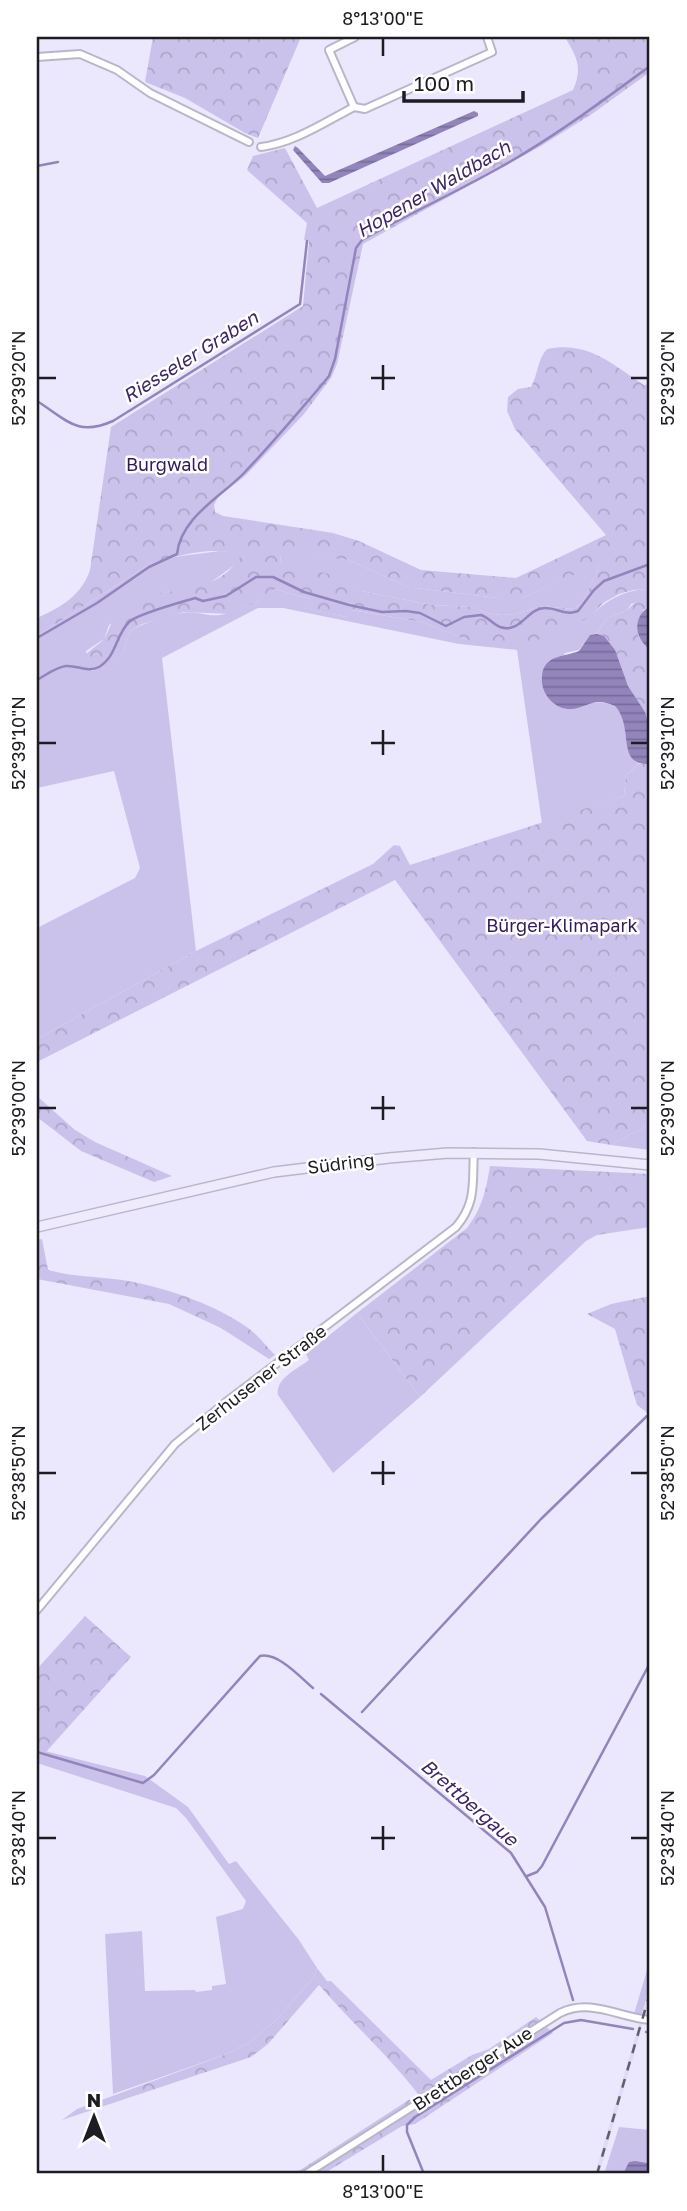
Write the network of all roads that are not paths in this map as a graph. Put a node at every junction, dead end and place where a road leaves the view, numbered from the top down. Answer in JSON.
{"nodes":[{"id":1,"x":355,"y":37,"type":"edge"},
{"id":2,"x":487,"y":37,"type":"edge"},
{"id":3,"x":37,"y":57,"type":"edge"},
{"id":4,"x":354,"y":107,"type":"junction"},
{"id":5,"x":249,"y":142,"type":"dead end"},
{"id":6,"x":261,"y":147,"type":"dead end"},
{"id":7,"x":474,"y":1152,"type":"junction"},
{"id":8,"x":650,"y":1165,"type":"edge"},
{"id":9,"x":37,"y":1227,"type":"edge"},
{"id":10,"x":37,"y":1610,"type":"edge"},
{"id":11,"x":650,"y":2020,"type":"edge"},
{"id":12,"x":306,"y":2174,"type":"edge"}],
"edges":[{"from":1,"to":4,"type":"street"},
{"from":2,"to":4,"type":"street"},
{"from":3,"to":5,"type":"street"},
{"from":4,"to":6,"type":"street"},
{"from":7,"to":8,"type":"main road","name":"Südring"},
{"from":7,"to":9,"type":"main road","name":"Südring"},
{"from":7,"to":10,"type":"street","name":"Zerhusener Straße"},
{"from":11,"to":12,"type":"street","name":"Brettberger Aue"}]}
